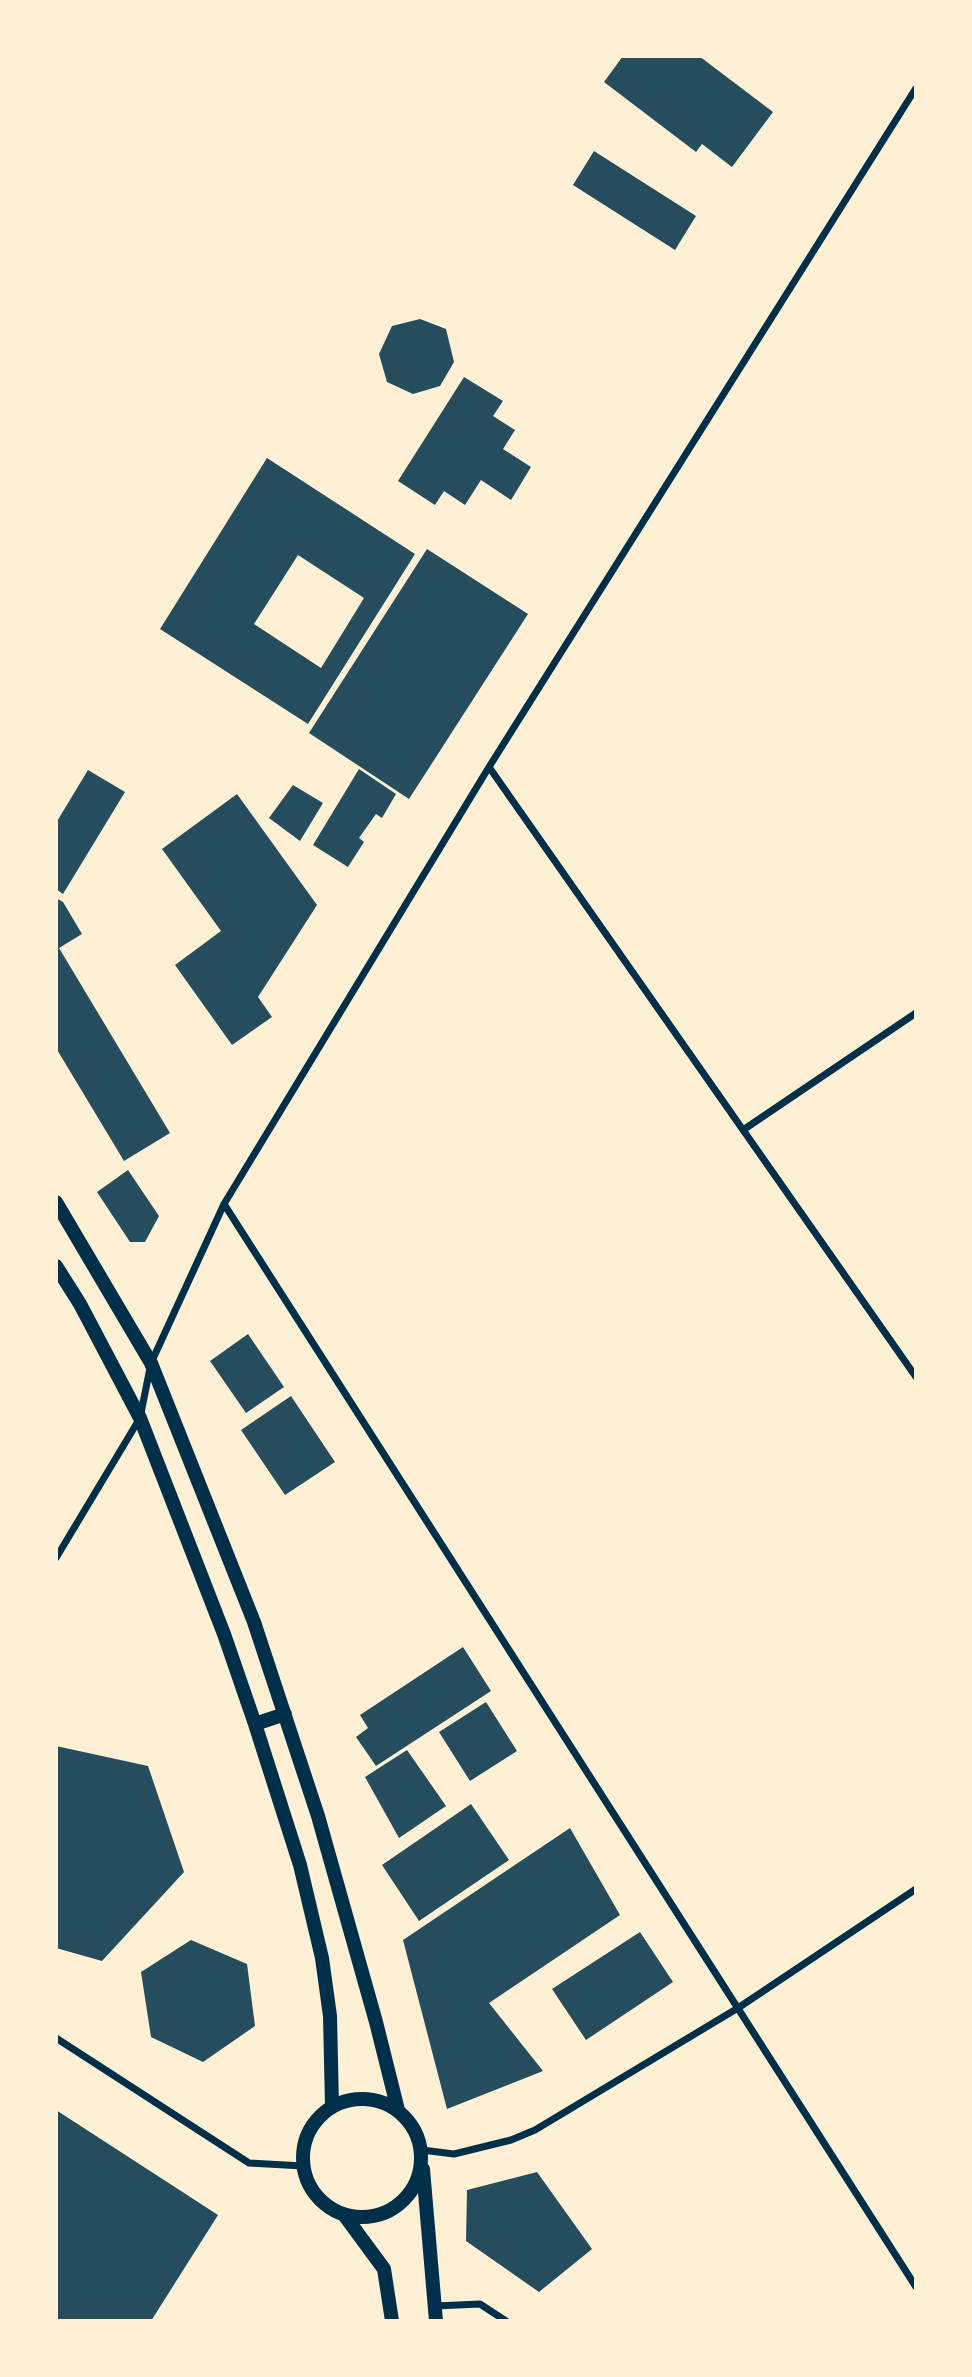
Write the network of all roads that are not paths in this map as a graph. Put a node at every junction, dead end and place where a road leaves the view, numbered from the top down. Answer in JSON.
{"nodes":[{"id":1,"x":916,"y":89,"type":"edge"},
{"id":2,"x":489,"y":767,"type":"junction"},
{"id":3,"x":916,"y":1013,"type":"edge"},
{"id":4,"x":743,"y":1129,"type":"junction"},
{"id":5,"x":56,"y":1202,"type":"edge"},
{"id":6,"x":224,"y":1204,"type":"junction"},
{"id":7,"x":56,"y":1266,"type":"edge"},
{"id":8,"x":151,"y":1363,"type":"junction"},
{"id":9,"x":916,"y":1377,"type":"edge"},
{"id":10,"x":140,"y":1418,"type":"junction"},
{"id":11,"x":56,"y":1558,"type":"edge"},
{"id":12,"x":285,"y":1714,"type":"junction"},
{"id":13,"x":255,"y":1724,"type":"junction"},
{"id":14,"x":916,"y":1889,"type":"edge"},
{"id":15,"x":738,"y":2008,"type":"junction"},
{"id":16,"x":56,"y":2038,"type":"edge"},
{"id":17,"x":332,"y":2106,"type":"junction"},
{"id":18,"x":398,"y":2110,"type":"junction"},
{"id":19,"x":422,"y":2151,"type":"junction"},
{"id":20,"x":303,"y":2166,"type":"junction"},
{"id":21,"x":345,"y":2216,"type":"junction"},
{"id":22,"x":916,"y":2287,"type":"edge"},
{"id":23,"x":434,"y":2306,"type":"junction"},
{"id":24,"x":393,"y":2321,"type":"edge"},
{"id":25,"x":436,"y":2321,"type":"edge"},
{"id":26,"x":506,"y":2321,"type":"edge"}],
"edges":[{"from":1,"to":2,"type":"street"},
{"from":2,"to":4,"type":"street"},
{"from":2,"to":6,"type":"street"},
{"from":3,"to":4,"type":"street"},
{"from":4,"to":9,"type":"street"},
{"from":5,"to":8,"type":"main road"},
{"from":6,"to":8,"type":"street"},
{"from":6,"to":15,"type":"street"},
{"from":7,"to":10,"type":"main road"},
{"from":8,"to":10,"type":"street"},
{"from":8,"to":12,"type":"main road"},
{"from":10,"to":11,"type":"street"},
{"from":10,"to":13,"type":"main road"},
{"from":12,"to":13,"type":"main road"},
{"from":12,"to":18,"type":"main road"},
{"from":13,"to":17,"type":"main road"},
{"from":14,"to":15,"type":"street"},
{"from":15,"to":19,"type":"street"},
{"from":15,"to":22,"type":"street"},
{"from":16,"to":20,"type":"street"},
{"from":17,"to":18,"type":"main road"},
{"from":17,"to":20,"type":"main road"},
{"from":18,"to":19,"type":"main road"},
{"from":19,"to":21,"type":"main road"},
{"from":19,"to":23,"type":"main road"},
{"from":20,"to":21,"type":"main road"},
{"from":21,"to":24,"type":"main road"},
{"from":23,"to":25,"type":"main road"},
{"from":23,"to":26,"type":"street"}]}
